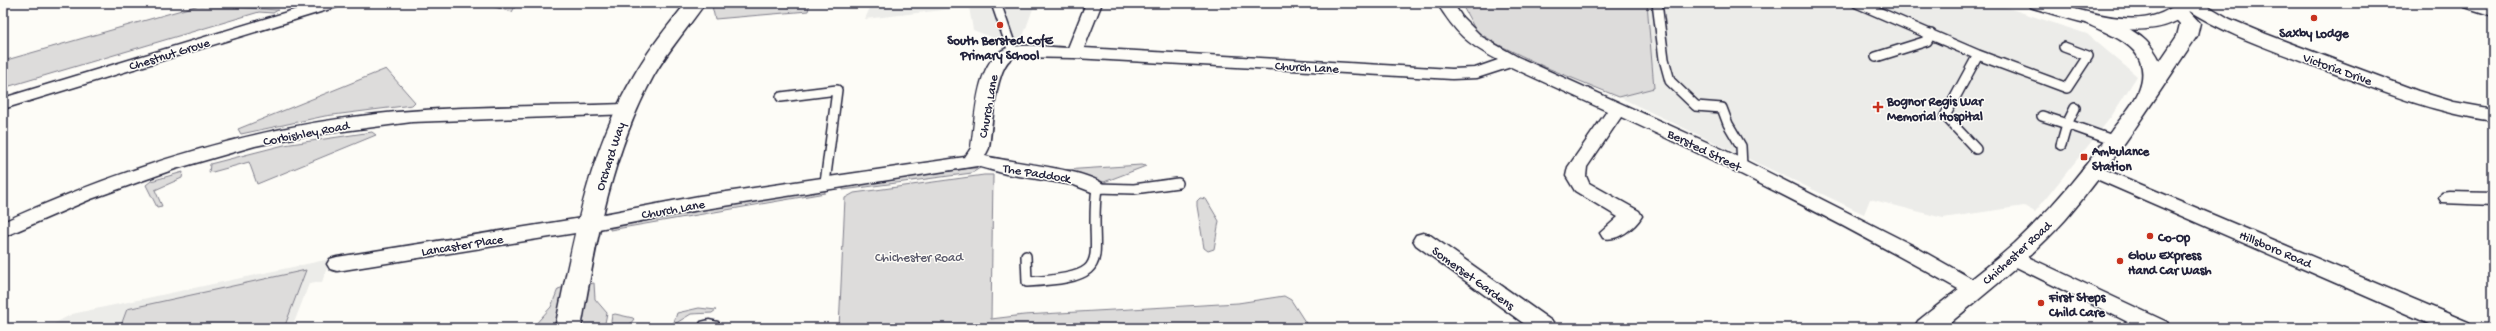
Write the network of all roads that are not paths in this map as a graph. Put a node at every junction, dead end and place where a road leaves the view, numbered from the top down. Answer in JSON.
{"nodes":[{"id":1,"x":334,"y":3,"type":"edge"},
{"id":2,"x":696,"y":3,"type":"edge"},
{"id":3,"x":996,"y":3,"type":"edge"},
{"id":4,"x":1094,"y":3,"type":"edge"},
{"id":5,"x":1445,"y":3,"type":"edge"},
{"id":6,"x":1657,"y":3,"type":"edge"},
{"id":7,"x":1857,"y":3,"type":"edge"},
{"id":8,"x":2037,"y":3,"type":"edge"},
{"id":9,"x":2472,"y":3,"type":"edge"},
{"id":10,"x":2186,"y":6,"type":"edge"},
{"id":11,"x":2493,"y":10,"type":"edge"},
{"id":12,"x":2093,"y":20,"type":"junction"},
{"id":13,"x":1931,"y":34,"type":"junction"},
{"id":14,"x":2064,"y":47,"type":"dead end"},
{"id":15,"x":1013,"y":52,"type":"junction"},
{"id":16,"x":1074,"y":53,"type":"junction"},
{"id":17,"x":1978,"y":55,"type":"junction"},
{"id":18,"x":1876,"y":57,"type":"dead end"},
{"id":19,"x":1512,"y":61,"type":"junction"},
{"id":20,"x":2152,"y":89,"type":"junction"},
{"id":21,"x":781,"y":97,"type":"dead end"},
{"id":22,"x":3,"y":104,"type":"edge"},
{"id":23,"x":2075,"y":108,"type":"dead end"},
{"id":24,"x":1618,"y":109,"type":"junction"},
{"id":25,"x":624,"y":110,"type":"junction"},
{"id":26,"x":2493,"y":115,"type":"edge"},
{"id":27,"x":2042,"y":116,"type":"dead end"},
{"id":28,"x":2067,"y":124,"type":"junction"},
{"id":29,"x":2115,"y":141,"type":"junction"},
{"id":30,"x":2061,"y":145,"type":"dead end"},
{"id":31,"x":1976,"y":149,"type":"dead end"},
{"id":32,"x":974,"y":159,"type":"junction"},
{"id":33,"x":1742,"y":167,"type":"junction"},
{"id":34,"x":2092,"y":170,"type":"junction"},
{"id":35,"x":825,"y":183,"type":"junction"},
{"id":36,"x":1178,"y":183,"type":"dead end"},
{"id":37,"x":1097,"y":188,"type":"junction"},
{"id":38,"x":2449,"y":198,"type":"dead end"},
{"id":39,"x":2493,"y":198,"type":"edge"},
{"id":40,"x":588,"y":224,"type":"junction"},
{"id":41,"x":3,"y":230,"type":"edge"},
{"id":42,"x":1610,"y":233,"type":"dead end"},
{"id":43,"x":1423,"y":240,"type":"dead end"},
{"id":44,"x":1026,"y":256,"type":"dead end"},
{"id":45,"x":2013,"y":257,"type":"junction"},
{"id":46,"x":337,"y":264,"type":"dead end"},
{"id":47,"x":1974,"y":289,"type":"junction"},
{"id":48,"x":568,"y":328,"type":"edge"},
{"id":49,"x":1545,"y":328,"type":"edge"},
{"id":50,"x":1927,"y":328,"type":"edge"},
{"id":51,"x":2159,"y":328,"type":"edge"},
{"id":52,"x":2460,"y":328,"type":"edge"}],
"edges":[{"from":1,"to":22,"type":"street","name":"Chestnut Grove"},
{"from":2,"to":25,"type":"main road","name":"Orchard Way"},
{"from":3,"to":15,"type":"lane"},
{"from":4,"to":16,"type":"street"},
{"from":5,"to":19,"type":"street","name":"Bersted Street"},
{"from":6,"to":33,"type":"lane"},
{"from":7,"to":13,"type":"lane"},
{"from":8,"to":12,"type":"main road"},
{"from":9,"to":11,"type":"main road"},
{"from":10,"to":12,"type":"main road"},
{"from":10,"to":20,"type":"main road","name":"Chichester Road"},
{"from":10,"to":26,"type":"main road","name":"Victoria Drive"},
{"from":12,"to":20,"type":"main road"},
{"from":13,"to":17,"type":"lane"},
{"from":13,"to":18,"type":"lane"},
{"from":14,"to":17,"type":"lane"},
{"from":15,"to":16,"type":"street","name":"Church Lane"},
{"from":15,"to":32,"type":"street","name":"Church Lane"},
{"from":16,"to":19,"type":"street","name":"Church Lane"},
{"from":17,"to":31,"type":"lane"},
{"from":19,"to":24,"type":"street","name":"Bersted Street"},
{"from":20,"to":29,"type":"main road","name":"Chichester Road"},
{"from":21,"to":35,"type":"lane"},
{"from":23,"to":28,"type":"lane"},
{"from":24,"to":33,"type":"street","name":"Bersted Street"},
{"from":24,"to":42,"type":"street"},
{"from":25,"to":40,"type":"main road","name":"Orchard Way"},
{"from":25,"to":41,"type":"street","name":"Corbishley Road"},
{"from":27,"to":28,"type":"lane"},
{"from":28,"to":29,"type":"lane"},
{"from":28,"to":30,"type":"lane"},
{"from":29,"to":34,"type":"main road","name":"Chichester Road"},
{"from":32,"to":35,"type":"street","name":"Church Lane"},
{"from":32,"to":37,"type":"street","name":"The Paddock"},
{"from":33,"to":47,"type":"street","name":"Bersted Street"},
{"from":34,"to":45,"type":"main road","name":"Chichester Road"},
{"from":34,"to":52,"type":"street","name":"Hillsboro Road"},
{"from":35,"to":40,"type":"street","name":"Church Lane"},
{"from":36,"to":37,"type":"lane","name":"The Paddock"},
{"from":37,"to":44,"type":"lane"},
{"from":38,"to":39,"type":"street"},
{"from":40,"to":46,"type":"street","name":"Lancaster Place"},
{"from":40,"to":48,"type":"main road","name":"Orchard Way"},
{"from":43,"to":49,"type":"street","name":"Somerset Gardens"},
{"from":45,"to":47,"type":"main road","name":"Chichester Road"},
{"from":45,"to":51,"type":"street"},
{"from":47,"to":50,"type":"main road","name":"Chichester Road"}]}
